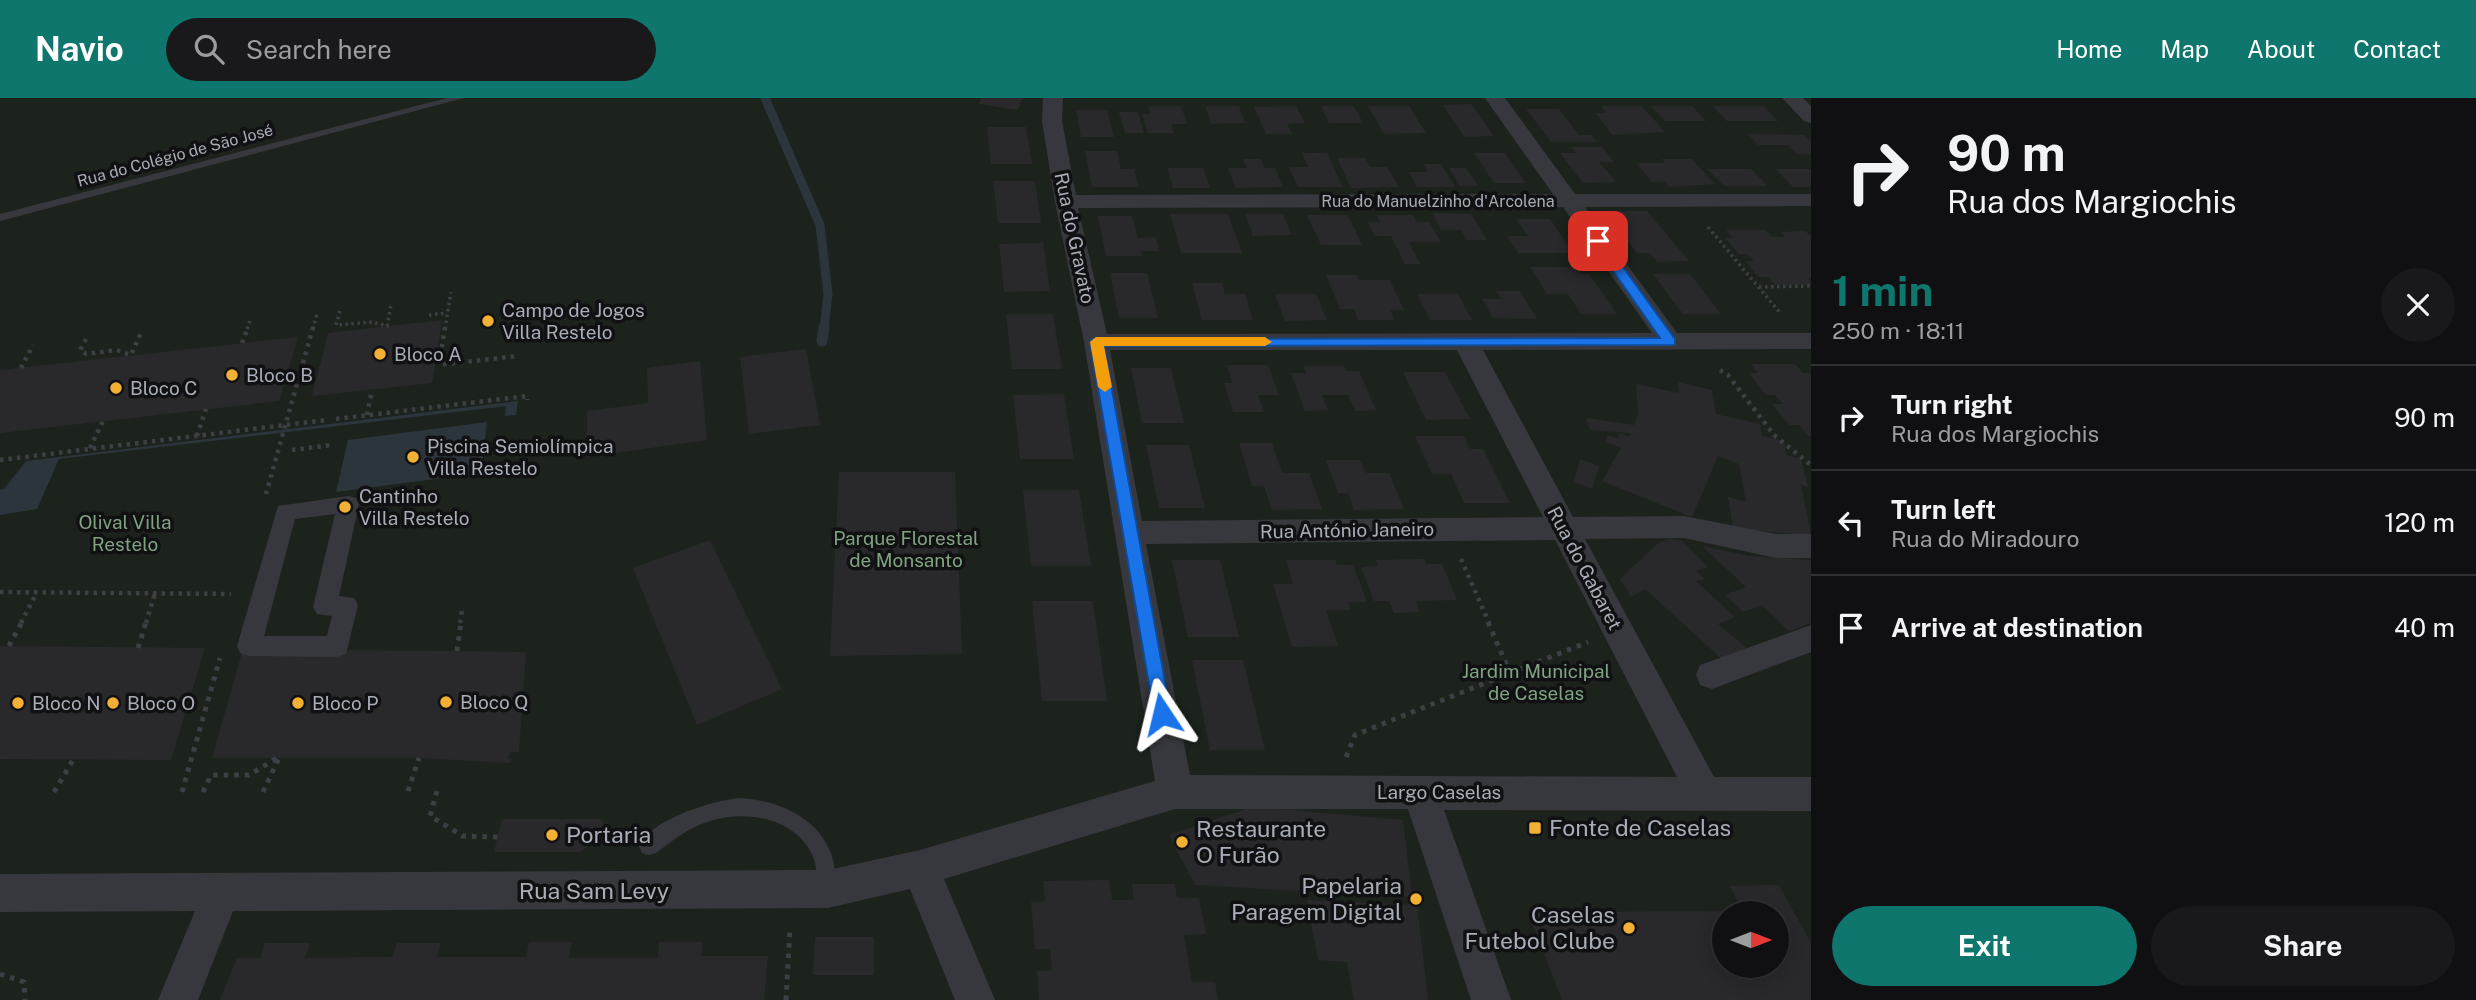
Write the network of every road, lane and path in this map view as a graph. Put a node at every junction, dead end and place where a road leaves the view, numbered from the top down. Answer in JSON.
{"nodes":[{"id":1,"x":458,"y":98,"type":"edge"},
{"id":2,"x":1053,"y":98,"type":"edge"},
{"id":3,"x":1495,"y":98,"type":"edge"},
{"id":4,"x":1792,"y":98,"type":"edge"},
{"id":5,"x":1811,"y":117,"type":"edge"},
{"id":6,"x":1568,"y":200,"type":"junction"},
{"id":7,"x":1684,"y":200,"type":"junction"},
{"id":8,"x":1811,"y":200,"type":"edge"},
{"id":9,"x":1066,"y":202,"type":"junction"},
{"id":10,"x":0,"y":218,"type":"edge"},
{"id":11,"x":1811,"y":286,"type":"edge"},
{"id":12,"x":1759,"y":287,"type":"junction"},
{"id":13,"x":451,"y":292,"type":"dead end"},
{"id":14,"x":391,"y":305,"type":"dead end"},
{"id":15,"x":340,"y":311,"type":"dead end"},
{"id":16,"x":447,"y":313,"type":"junction"},
{"id":17,"x":429,"y":315,"type":"dead end"},
{"id":18,"x":250,"y":321,"type":"dead end"},
{"id":19,"x":141,"y":333,"type":"dead end"},
{"id":20,"x":86,"y":339,"type":"dead end"},
{"id":21,"x":1808,"y":341,"type":"edge"},
{"id":22,"x":1096,"y":342,"type":"junction"},
{"id":23,"x":1466,"y":342,"type":"junction"},
{"id":24,"x":1671,"y":342,"type":"junction"},
{"id":25,"x":242,"y":343,"type":"dead end"},
{"id":26,"x":33,"y":345,"type":"dead end"},
{"id":27,"x":517,"y":356,"type":"dead end"},
{"id":28,"x":21,"y":368,"type":"dead end"},
{"id":29,"x":372,"y":390,"type":"dead end"},
{"id":30,"x":527,"y":400,"type":"dead end"},
{"id":31,"x":206,"y":409,"type":"dead end"},
{"id":32,"x":367,"y":415,"type":"junction"},
{"id":33,"x":336,"y":419,"type":"dead end"},
{"id":34,"x":326,"y":420,"type":"dead end"},
{"id":35,"x":103,"y":421,"type":"dead end"},
{"id":36,"x":197,"y":436,"type":"junction"},
{"id":37,"x":332,"y":445,"type":"dead end"},
{"id":38,"x":89,"y":449,"type":"junction"},
{"id":39,"x":292,"y":450,"type":"dead end"},
{"id":40,"x":0,"y":460,"type":"edge"},
{"id":41,"x":1811,"y":465,"type":"edge"},
{"id":42,"x":1564,"y":528,"type":"junction"},
{"id":43,"x":1448,"y":529,"type":"junction"},
{"id":44,"x":1131,"y":533,"type":"junction"},
{"id":45,"x":1811,"y":546,"type":"edge"},
{"id":46,"x":0,"y":592,"type":"edge"},
{"id":47,"x":37,"y":592,"type":"junction"},
{"id":48,"x":155,"y":593,"type":"junction"},
{"id":49,"x":264,"y":593,"type":"junction"},
{"id":50,"x":462,"y":610,"type":"dead end"},
{"id":51,"x":1618,"y":629,"type":"junction"},
{"id":52,"x":1811,"y":638,"type":"edge"},
{"id":53,"x":9,"y":646,"type":"dead end"},
{"id":54,"x":138,"y":648,"type":"dead end"},
{"id":55,"x":457,"y":651,"type":"dead end"},
{"id":56,"x":1510,"y":673,"type":"junction"},
{"id":57,"x":1712,"y":675,"type":"dead end"},
{"id":58,"x":419,"y":758,"type":"dead end"},
{"id":59,"x":73,"y":760,"type":"dead end"},
{"id":60,"x":437,"y":790,"type":"dead end"},
{"id":61,"x":408,"y":791,"type":"dead end"},
{"id":62,"x":54,"y":792,"type":"dead end"},
{"id":63,"x":203,"y":792,"type":"dead end"},
{"id":64,"x":263,"y":792,"type":"dead end"},
{"id":65,"x":1175,"y":792,"type":"junction"},
{"id":66,"x":1333,"y":792,"type":"junction"},
{"id":67,"x":1420,"y":792,"type":"junction"},
{"id":68,"x":1704,"y":794,"type":"junction"},
{"id":69,"x":1811,"y":794,"type":"edge"},
{"id":70,"x":498,"y":837,"type":"dead end"},
{"id":71,"x":649,"y":846,"type":"dead end"},
{"id":72,"x":919,"y":869,"type":"junction"},
{"id":73,"x":810,"y":890,"type":"junction"},
{"id":74,"x":222,"y":892,"type":"junction"},
{"id":75,"x":0,"y":893,"type":"edge"},
{"id":76,"x":57,"y":894,"type":"junction"},
{"id":77,"x":0,"y":914,"type":"edge"},
{"id":78,"x":0,"y":974,"type":"edge"},
{"id":79,"x":24,"y":1000,"type":"edge"},
{"id":80,"x":178,"y":1000,"type":"edge"},
{"id":81,"x":786,"y":1000,"type":"edge"},
{"id":82,"x":975,"y":1000,"type":"edge"},
{"id":83,"x":1491,"y":1000,"type":"edge"}],
"edges":[{"from":1,"to":10,"type":"lane","name":"Rua do Colégio de São José"},
{"from":2,"to":9,"type":"street","name":"Rua do Gravato"},
{"from":3,"to":6,"type":"street"},
{"from":4,"to":5,"type":"street"},
{"from":6,"to":7,"type":"street","name":"Rua do Manuelzinho d'Arcolena"},
{"from":6,"to":9,"type":"street","name":"Rua do Manuelzinho d'Arcolena"},
{"from":6,"to":24,"type":"street"},
{"from":7,"to":8,"type":"street","name":"Rua do Manuelzinho d'Arcolena"},
{"from":7,"to":12,"type":"path"},
{"from":9,"to":22,"type":"street","name":"Rua do Gravato"},
{"from":11,"to":12,"type":"path"},
{"from":12,"to":21,"type":"path"},
{"from":13,"to":16,"type":"path"},
{"from":14,"to":15,"type":"path"},
{"from":16,"to":17,"type":"path"},
{"from":16,"to":27,"type":"path"},
{"from":18,"to":25,"type":"path"},
{"from":19,"to":20,"type":"path"},
{"from":21,"to":24,"type":"street"},
{"from":22,"to":23,"type":"street"},
{"from":22,"to":44,"type":"street","name":"Rua do Gravato"},
{"from":23,"to":24,"type":"street"},
{"from":23,"to":42,"type":"street","name":"Rua do Gabaret"},
{"from":24,"to":41,"type":"path"},
{"from":26,"to":28,"type":"path"},
{"from":29,"to":32,"type":"path"},
{"from":30,"to":32,"type":"path"},
{"from":31,"to":36,"type":"path"},
{"from":32,"to":33,"type":"path"},
{"from":34,"to":36,"type":"path"},
{"from":35,"to":38,"type":"path"},
{"from":36,"to":38,"type":"path"},
{"from":37,"to":39,"type":"path"},
{"from":38,"to":40,"type":"path"},
{"from":42,"to":43,"type":"street","name":"Rua António Janeiro"},
{"from":42,"to":45,"type":"street","name":"Rua António Janeiro"},
{"from":42,"to":51,"type":"street","name":"Rua do Gabaret"},
{"from":43,"to":44,"type":"street","name":"Rua António Janeiro"},
{"from":43,"to":56,"type":"path"},
{"from":44,"to":65,"type":"street","name":"Rua do Gravato"},
{"from":46,"to":47,"type":"path"},
{"from":47,"to":48,"type":"path"},
{"from":47,"to":53,"type":"path"},
{"from":48,"to":49,"type":"path"},
{"from":48,"to":54,"type":"path"},
{"from":49,"to":49,"type":"street"},
{"from":50,"to":55,"type":"path"},
{"from":51,"to":56,"type":"path"},
{"from":51,"to":68,"type":"street","name":"Rua do Gabaret"},
{"from":52,"to":57,"type":"street"},
{"from":56,"to":66,"type":"path"},
{"from":58,"to":61,"type":"path"},
{"from":59,"to":62,"type":"path"},
{"from":60,"to":70,"type":"path"},
{"from":63,"to":64,"type":"path"},
{"from":65,"to":66,"type":"street","name":"Largo Caselas"},
{"from":65,"to":72,"type":"street","name":"Rua Sam Levy"},
{"from":66,"to":67,"type":"street","name":"Largo Caselas"},
{"from":67,"to":68,"type":"street","name":"Largo Caselas"},
{"from":67,"to":83,"type":"street"},
{"from":68,"to":69,"type":"street","name":"Largo Caselas"},
{"from":71,"to":73,"type":"lane"},
{"from":72,"to":73,"type":"street","name":"Rua Sam Levy"},
{"from":72,"to":82,"type":"street"},
{"from":73,"to":74,"type":"street","name":"Rua Sam Levy"},
{"from":73,"to":81,"type":"path"},
{"from":74,"to":76,"type":"street","name":"Rua Sam Levy"},
{"from":74,"to":80,"type":"street"},
{"from":75,"to":76,"type":"street","name":"Rua Sam Levy"},
{"from":76,"to":77,"type":"street"},
{"from":78,"to":79,"type":"path"}]}
